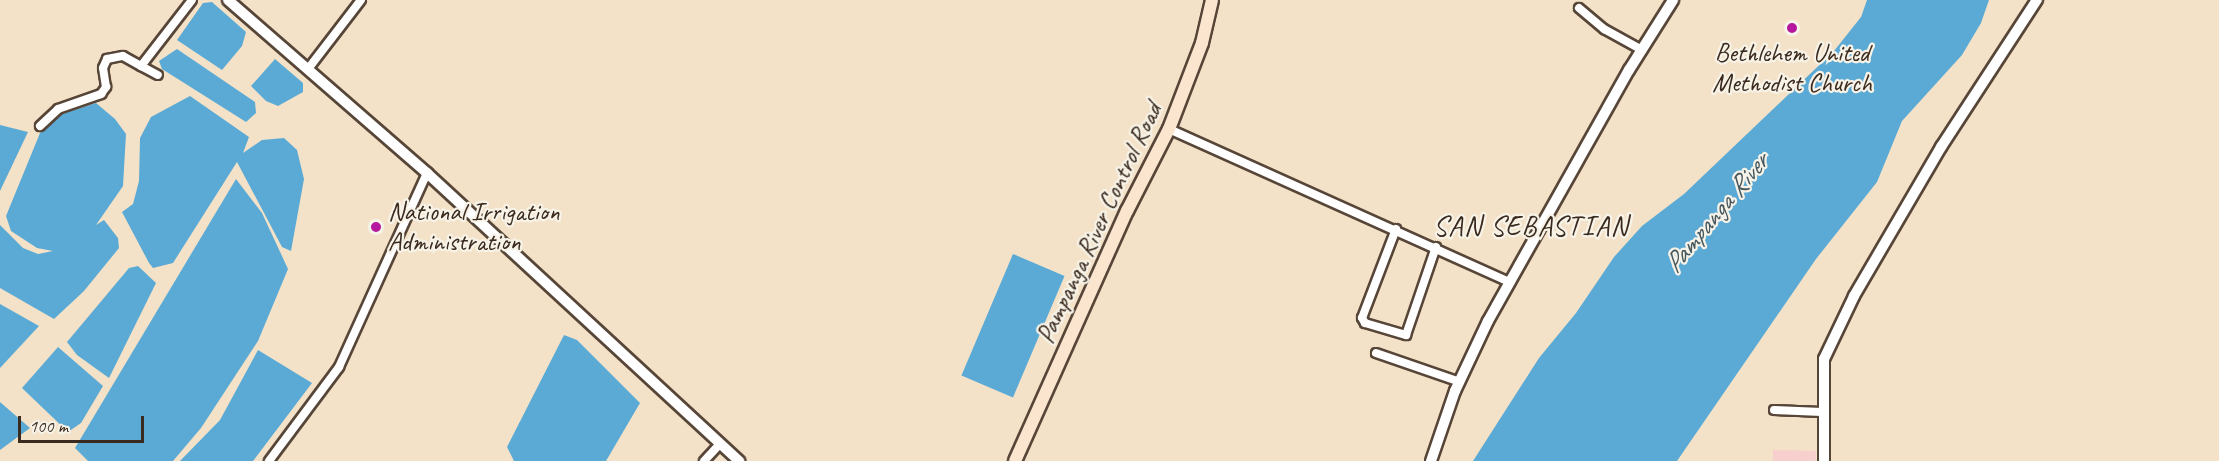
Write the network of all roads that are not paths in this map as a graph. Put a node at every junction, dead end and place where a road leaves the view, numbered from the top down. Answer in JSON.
{"nodes":[{"id":1,"x":192,"y":0,"type":"edge"},
{"id":2,"x":228,"y":0,"type":"edge"},
{"id":3,"x":361,"y":0,"type":"edge"},
{"id":4,"x":1212,"y":0,"type":"edge"},
{"id":5,"x":1673,"y":0,"type":"edge"},
{"id":6,"x":2037,"y":0,"type":"edge"},
{"id":7,"x":1579,"y":8,"type":"dead end"},
{"id":8,"x":1642,"y":50,"type":"junction"},
{"id":9,"x":141,"y":66,"type":"junction"},
{"id":10,"x":308,"y":69,"type":"junction"},
{"id":11,"x":158,"y":75,"type":"dead end"},
{"id":12,"x":40,"y":126,"type":"dead end"},
{"id":13,"x":1169,"y":129,"type":"junction"},
{"id":14,"x":427,"y":173,"type":"junction"},
{"id":15,"x":1396,"y":229,"type":"junction"},
{"id":16,"x":1436,"y":247,"type":"junction"},
{"id":17,"x":1510,"y":282,"type":"junction"},
{"id":18,"x":1376,"y":353,"type":"dead end"},
{"id":19,"x":1460,"y":381,"type":"junction"},
{"id":20,"x":1774,"y":411,"type":"dead end"},
{"id":21,"x":1822,"y":412,"type":"junction"},
{"id":22,"x":720,"y":444,"type":"junction"},
{"id":23,"x":269,"y":461,"type":"edge"},
{"id":24,"x":704,"y":461,"type":"edge"},
{"id":25,"x":739,"y":461,"type":"edge"},
{"id":26,"x":1015,"y":461,"type":"edge"},
{"id":27,"x":1431,"y":461,"type":"edge"},
{"id":28,"x":1824,"y":461,"type":"edge"}],
"edges":[{"from":1,"to":9,"type":"street"},
{"from":2,"to":10,"type":"street"},
{"from":3,"to":10,"type":"street"},
{"from":4,"to":13,"type":"main road","name":"Pampanga River Control Road"},
{"from":5,"to":8,"type":"street"},
{"from":6,"to":21,"type":"street"},
{"from":7,"to":8,"type":"street"},
{"from":8,"to":17,"type":"street"},
{"from":9,"to":11,"type":"street"},
{"from":9,"to":12,"type":"street"},
{"from":10,"to":14,"type":"street"},
{"from":13,"to":15,"type":"street"},
{"from":13,"to":26,"type":"main road","name":"Pampanga River Control Road"},
{"from":14,"to":22,"type":"street"},
{"from":14,"to":23,"type":"street"},
{"from":15,"to":16,"type":"street"},
{"from":15,"to":16,"type":"street"},
{"from":16,"to":17,"type":"street"},
{"from":17,"to":19,"type":"street"},
{"from":18,"to":19,"type":"street"},
{"from":19,"to":27,"type":"street"},
{"from":20,"to":21,"type":"street"},
{"from":21,"to":28,"type":"street"},
{"from":22,"to":24,"type":"street"},
{"from":22,"to":25,"type":"street"}]}
